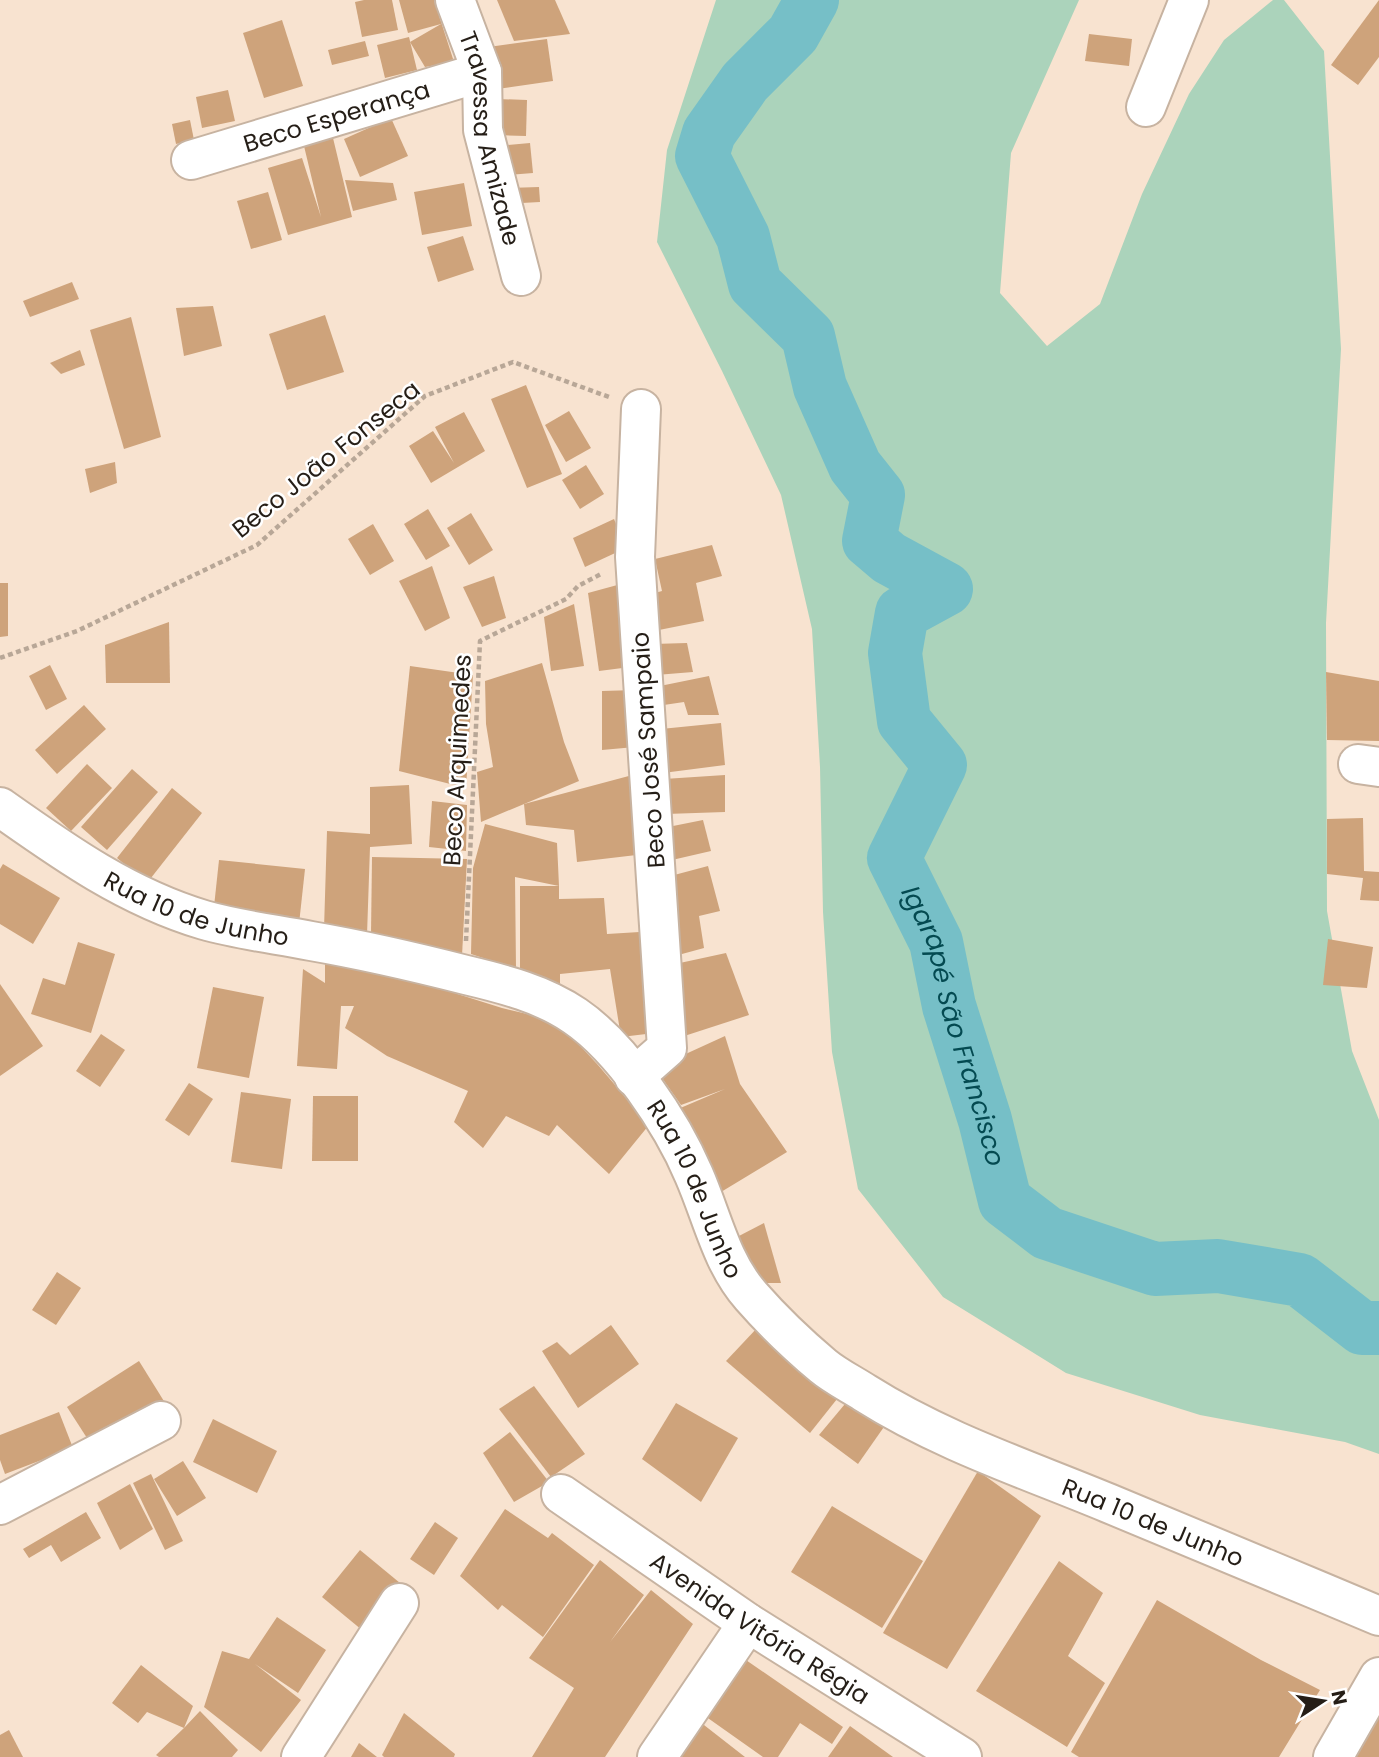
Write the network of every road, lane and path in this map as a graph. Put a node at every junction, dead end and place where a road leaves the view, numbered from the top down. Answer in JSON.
{"nodes":[{"id":1,"x":455,"y":0,"type":"edge"},
{"id":2,"x":1189,"y":0,"type":"edge"},
{"id":3,"x":482,"y":72,"type":"junction"},
{"id":4,"x":1146,"y":107,"type":"dead end"},
{"id":5,"x":191,"y":160,"type":"dead end"},
{"id":6,"x":521,"y":276,"type":"dead end"},
{"id":7,"x":641,"y":409,"type":"joint"},
{"id":8,"x":635,"y":557,"type":"junction"},
{"id":9,"x":0,"y":658,"type":"edge"},
{"id":10,"x":0,"y":807,"type":"edge"},
{"id":11,"x":462,"y":974,"type":"junction"},
{"id":12,"x":634,"y":1076,"type":"junction"},
{"id":13,"x":161,"y":1421,"type":"dead end"},
{"id":14,"x":561,"y":1494,"type":"dead end"},
{"id":15,"x":0,"y":1505,"type":"edge"},
{"id":16,"x":399,"y":1603,"type":"dead end"},
{"id":17,"x":1379,"y":1616,"type":"edge"},
{"id":18,"x":748,"y":1623,"type":"junction"},
{"id":19,"x":1379,"y":1677,"type":"edge"},
{"id":20,"x":301,"y":1757,"type":"edge"},
{"id":21,"x":657,"y":1757,"type":"edge"},
{"id":22,"x":962,"y":1757,"type":"edge"},
{"id":23,"x":1333,"y":1757,"type":"edge"}],
"edges":[{"from":1,"to":3,"type":"street","name":"Travessa Amizade"},
{"from":2,"to":4,"type":"street"},
{"from":3,"to":5,"type":"street","name":"Beco Esperança"},
{"from":3,"to":6,"type":"street","name":"Travessa Amizade"},
{"from":7,"to":8,"type":"street","name":"Beco José Sampaio"},
{"from":7,"to":9,"type":"path","name":"Beco João Fonseca"},
{"from":8,"to":11,"type":"path","name":"Beco Arquimedes"},
{"from":8,"to":12,"type":"street","name":"Beco José Sampaio"},
{"from":10,"to":11,"type":"street","name":"Rua 10 de Junho"},
{"from":11,"to":12,"type":"street","name":"Rua 10 de Junho"},
{"from":12,"to":17,"type":"street","name":"Rua 10 de Junho"},
{"from":13,"to":15,"type":"street"},
{"from":14,"to":18,"type":"street","name":"Avenida Vitória Régia"},
{"from":16,"to":20,"type":"street"},
{"from":18,"to":21,"type":"street"},
{"from":18,"to":22,"type":"street","name":"Avenida Vitória Régia"},
{"from":19,"to":23,"type":"street"}]}
